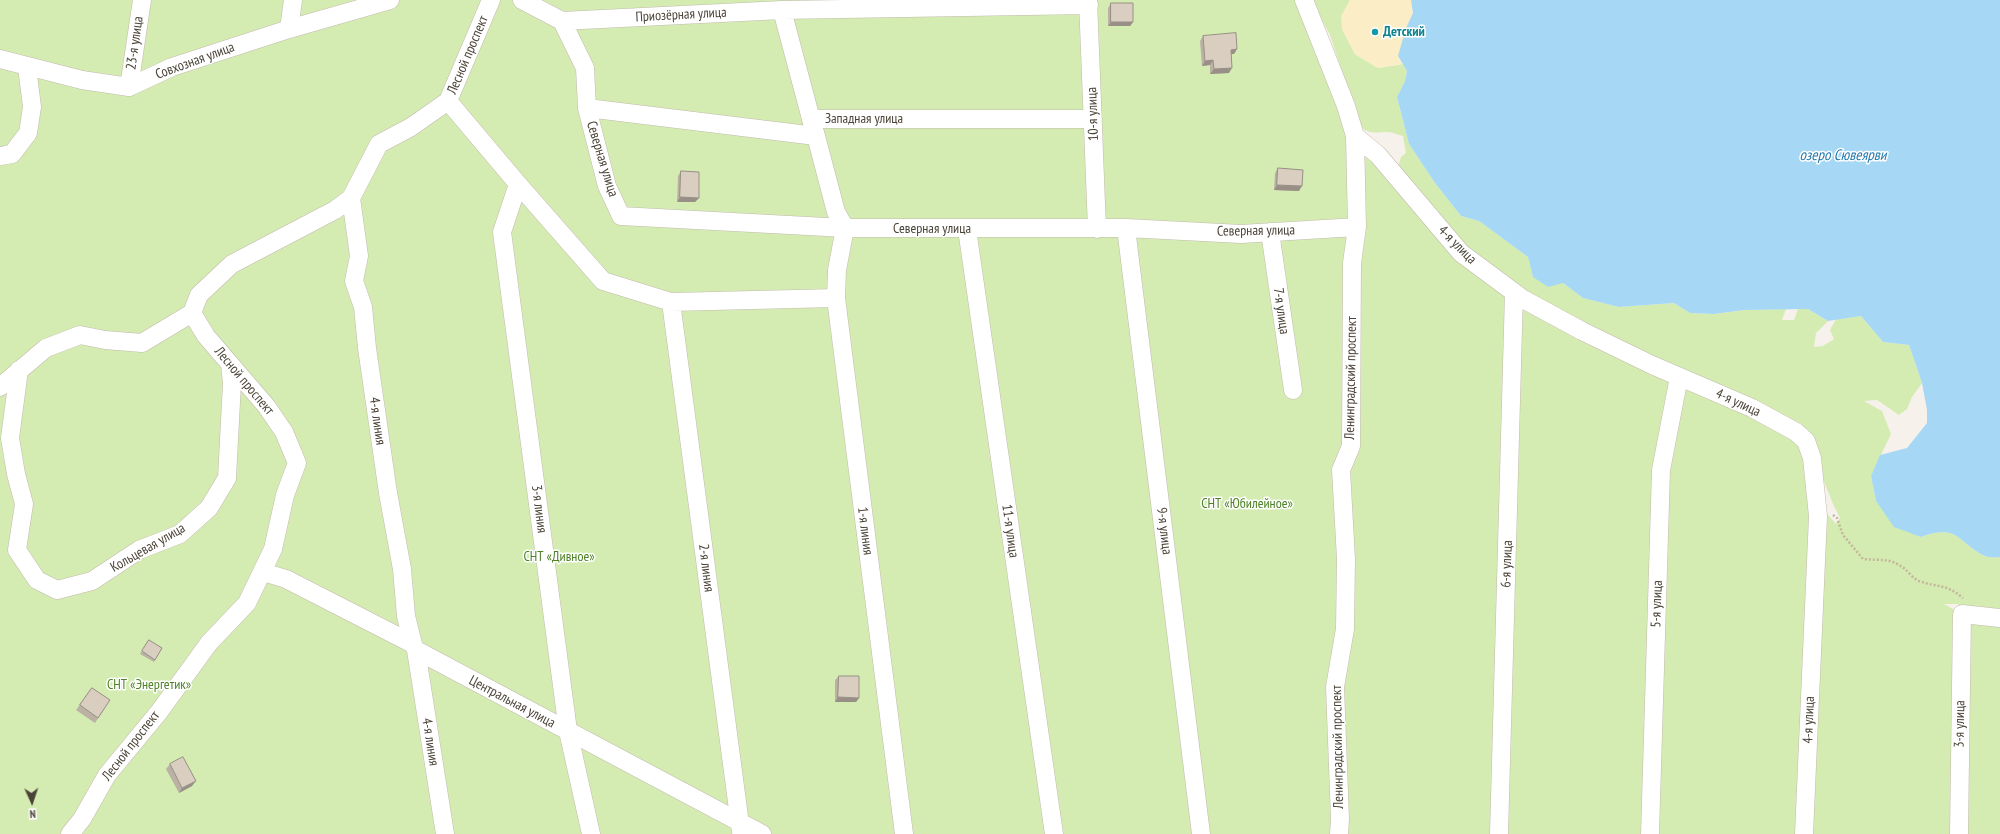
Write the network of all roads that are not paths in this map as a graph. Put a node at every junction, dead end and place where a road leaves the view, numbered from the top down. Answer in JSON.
{"nodes":[{"id":1,"x":142,"y":0,"type":"edge"},
{"id":2,"x":293,"y":0,"type":"edge"},
{"id":3,"x":390,"y":0,"type":"edge"},
{"id":4,"x":491,"y":0,"type":"edge"},
{"id":5,"x":522,"y":0,"type":"edge"},
{"id":6,"x":1304,"y":0,"type":"edge"},
{"id":7,"x":1088,"y":2,"type":"edge"},
{"id":8,"x":782,"y":10,"type":"junction"},
{"id":9,"x":562,"y":21,"type":"junction"},
{"id":10,"x":289,"y":29,"type":"junction"},
{"id":11,"x":0,"y":59,"type":"edge"},
{"id":12,"x":27,"y":67,"type":"junction"},
{"id":13,"x":129,"y":87,"type":"junction"},
{"id":14,"x":448,"y":101,"type":"junction"},
{"id":15,"x":587,"y":108,"type":"junction"},
{"id":16,"x":1093,"y":118,"type":"junction"},
{"id":17,"x":814,"y":127,"type":"junction"},
{"id":18,"x":1355,"y":136,"type":"junction"},
{"id":19,"x":0,"y":156,"type":"edge"},
{"id":20,"x":518,"y":184,"type":"junction"},
{"id":21,"x":351,"y":198,"type":"junction"},
{"id":22,"x":1357,"y":227,"type":"junction"},
{"id":23,"x":845,"y":228,"type":"junction"},
{"id":24,"x":1097,"y":228,"type":"junction"},
{"id":25,"x":1126,"y":228,"type":"junction"},
{"id":26,"x":967,"y":229,"type":"junction"},
{"id":27,"x":1270,"y":232,"type":"junction"},
{"id":28,"x":1514,"y":293,"type":"junction"},
{"id":29,"x":836,"y":298,"type":"junction"},
{"id":30,"x":671,"y":302,"type":"junction"},
{"id":31,"x":192,"y":313,"type":"junction"},
{"id":32,"x":230,"y":364,"type":"junction"},
{"id":33,"x":19,"y":370,"type":"junction"},
{"id":34,"x":1679,"y":377,"type":"junction"},
{"id":35,"x":0,"y":388,"type":"edge"},
{"id":36,"x":1293,"y":390,"type":"dead end"},
{"id":37,"x":263,"y":572,"type":"junction"},
{"id":38,"x":2000,"y":618,"type":"edge"},
{"id":39,"x":414,"y":647,"type":"junction"},
{"id":40,"x":568,"y":731,"type":"junction"},
{"id":41,"x":740,"y":828,"type":"edge"},
{"id":42,"x":70,"y":834,"type":"edge"},
{"id":43,"x":445,"y":834,"type":"edge"},
{"id":44,"x":591,"y":834,"type":"edge"},
{"id":45,"x":762,"y":834,"type":"edge"},
{"id":46,"x":904,"y":834,"type":"edge"},
{"id":47,"x":1054,"y":834,"type":"edge"},
{"id":48,"x":1201,"y":834,"type":"edge"},
{"id":49,"x":1339,"y":834,"type":"edge"},
{"id":50,"x":1499,"y":834,"type":"edge"},
{"id":51,"x":1650,"y":834,"type":"edge"},
{"id":52,"x":1804,"y":834,"type":"edge"},
{"id":53,"x":1959,"y":834,"type":"edge"}],
"edges":[{"from":1,"to":13,"type":"street","name":"23-я улица"},
{"from":2,"to":10,"type":"street"},
{"from":3,"to":10,"type":"street","name":"Совхозная улица"},
{"from":4,"to":14,"type":"street","name":"Лесной проспект"},
{"from":5,"to":9,"type":"street"},
{"from":6,"to":18,"type":"street","name":"Ленинградский проспект"},
{"from":7,"to":8,"type":"street","name":"Приозёрная улица"},
{"from":7,"to":16,"type":"street","name":"10-я улица"},
{"from":8,"to":9,"type":"street","name":"Приозёрная улица"},
{"from":8,"to":17,"type":"street"},
{"from":9,"to":15,"type":"street"},
{"from":10,"to":13,"type":"street","name":"Совхозная улица"},
{"from":11,"to":12,"type":"street"},
{"from":12,"to":13,"type":"street"},
{"from":12,"to":19,"type":"street"},
{"from":14,"to":20,"type":"street"},
{"from":14,"to":21,"type":"street","name":"Лесной проспект"},
{"from":15,"to":17,"type":"street","name":"Западная улица"},
{"from":15,"to":23,"type":"street","name":"Северная улица"},
{"from":16,"to":17,"type":"street","name":"Западная улица"},
{"from":16,"to":24,"type":"street","name":"10-я улица"},
{"from":17,"to":23,"type":"street"},
{"from":18,"to":22,"type":"street","name":"Ленинградский проспект"},
{"from":18,"to":28,"type":"street","name":"4-я улица"},
{"from":20,"to":30,"type":"street"},
{"from":20,"to":40,"type":"street","name":"3-я линия"},
{"from":21,"to":31,"type":"street","name":"Лесной проспект"},
{"from":21,"to":39,"type":"street","name":"4-я линия"},
{"from":22,"to":27,"type":"street","name":"Северная улица"},
{"from":22,"to":49,"type":"street","name":"Ленинградский проспект"},
{"from":23,"to":26,"type":"street","name":"Северная улица"},
{"from":23,"to":29,"type":"street","name":"1-я линия"},
{"from":24,"to":25,"type":"street","name":"Северная улица"},
{"from":24,"to":26,"type":"street","name":"Северная улица"},
{"from":25,"to":27,"type":"street","name":"Северная улица"},
{"from":25,"to":48,"type":"street","name":"9-я улица"},
{"from":26,"to":47,"type":"street","name":"11-я улица"},
{"from":27,"to":36,"type":"street","name":"7-я улица"},
{"from":28,"to":34,"type":"street","name":"4-я улица"},
{"from":28,"to":50,"type":"street","name":"6-я улица"},
{"from":29,"to":30,"type":"street"},
{"from":29,"to":46,"type":"street","name":"1-я линия"},
{"from":30,"to":41,"type":"street","name":"2-я линия"},
{"from":31,"to":32,"type":"street","name":"Лесной проспект"},
{"from":31,"to":33,"type":"street"},
{"from":32,"to":33,"type":"street","name":"Кольцевая улица"},
{"from":32,"to":37,"type":"street","name":"Лесной проспект"},
{"from":33,"to":35,"type":"street"},
{"from":34,"to":51,"type":"street","name":"5-я улица"},
{"from":34,"to":52,"type":"street","name":"4-я улица"},
{"from":37,"to":39,"type":"street","name":"Центральная улица"},
{"from":37,"to":42,"type":"street","name":"Лесной проспект"},
{"from":38,"to":53,"type":"street","name":"3-я улица"},
{"from":39,"to":40,"type":"street","name":"Центральная улица"},
{"from":39,"to":43,"type":"street","name":"4-я линия"},
{"from":40,"to":41,"type":"street","name":"Центральная улица"},
{"from":40,"to":44,"type":"street","name":"3-я линия"},
{"from":41,"to":45,"type":"street","name":"Центральная улица"}]}
